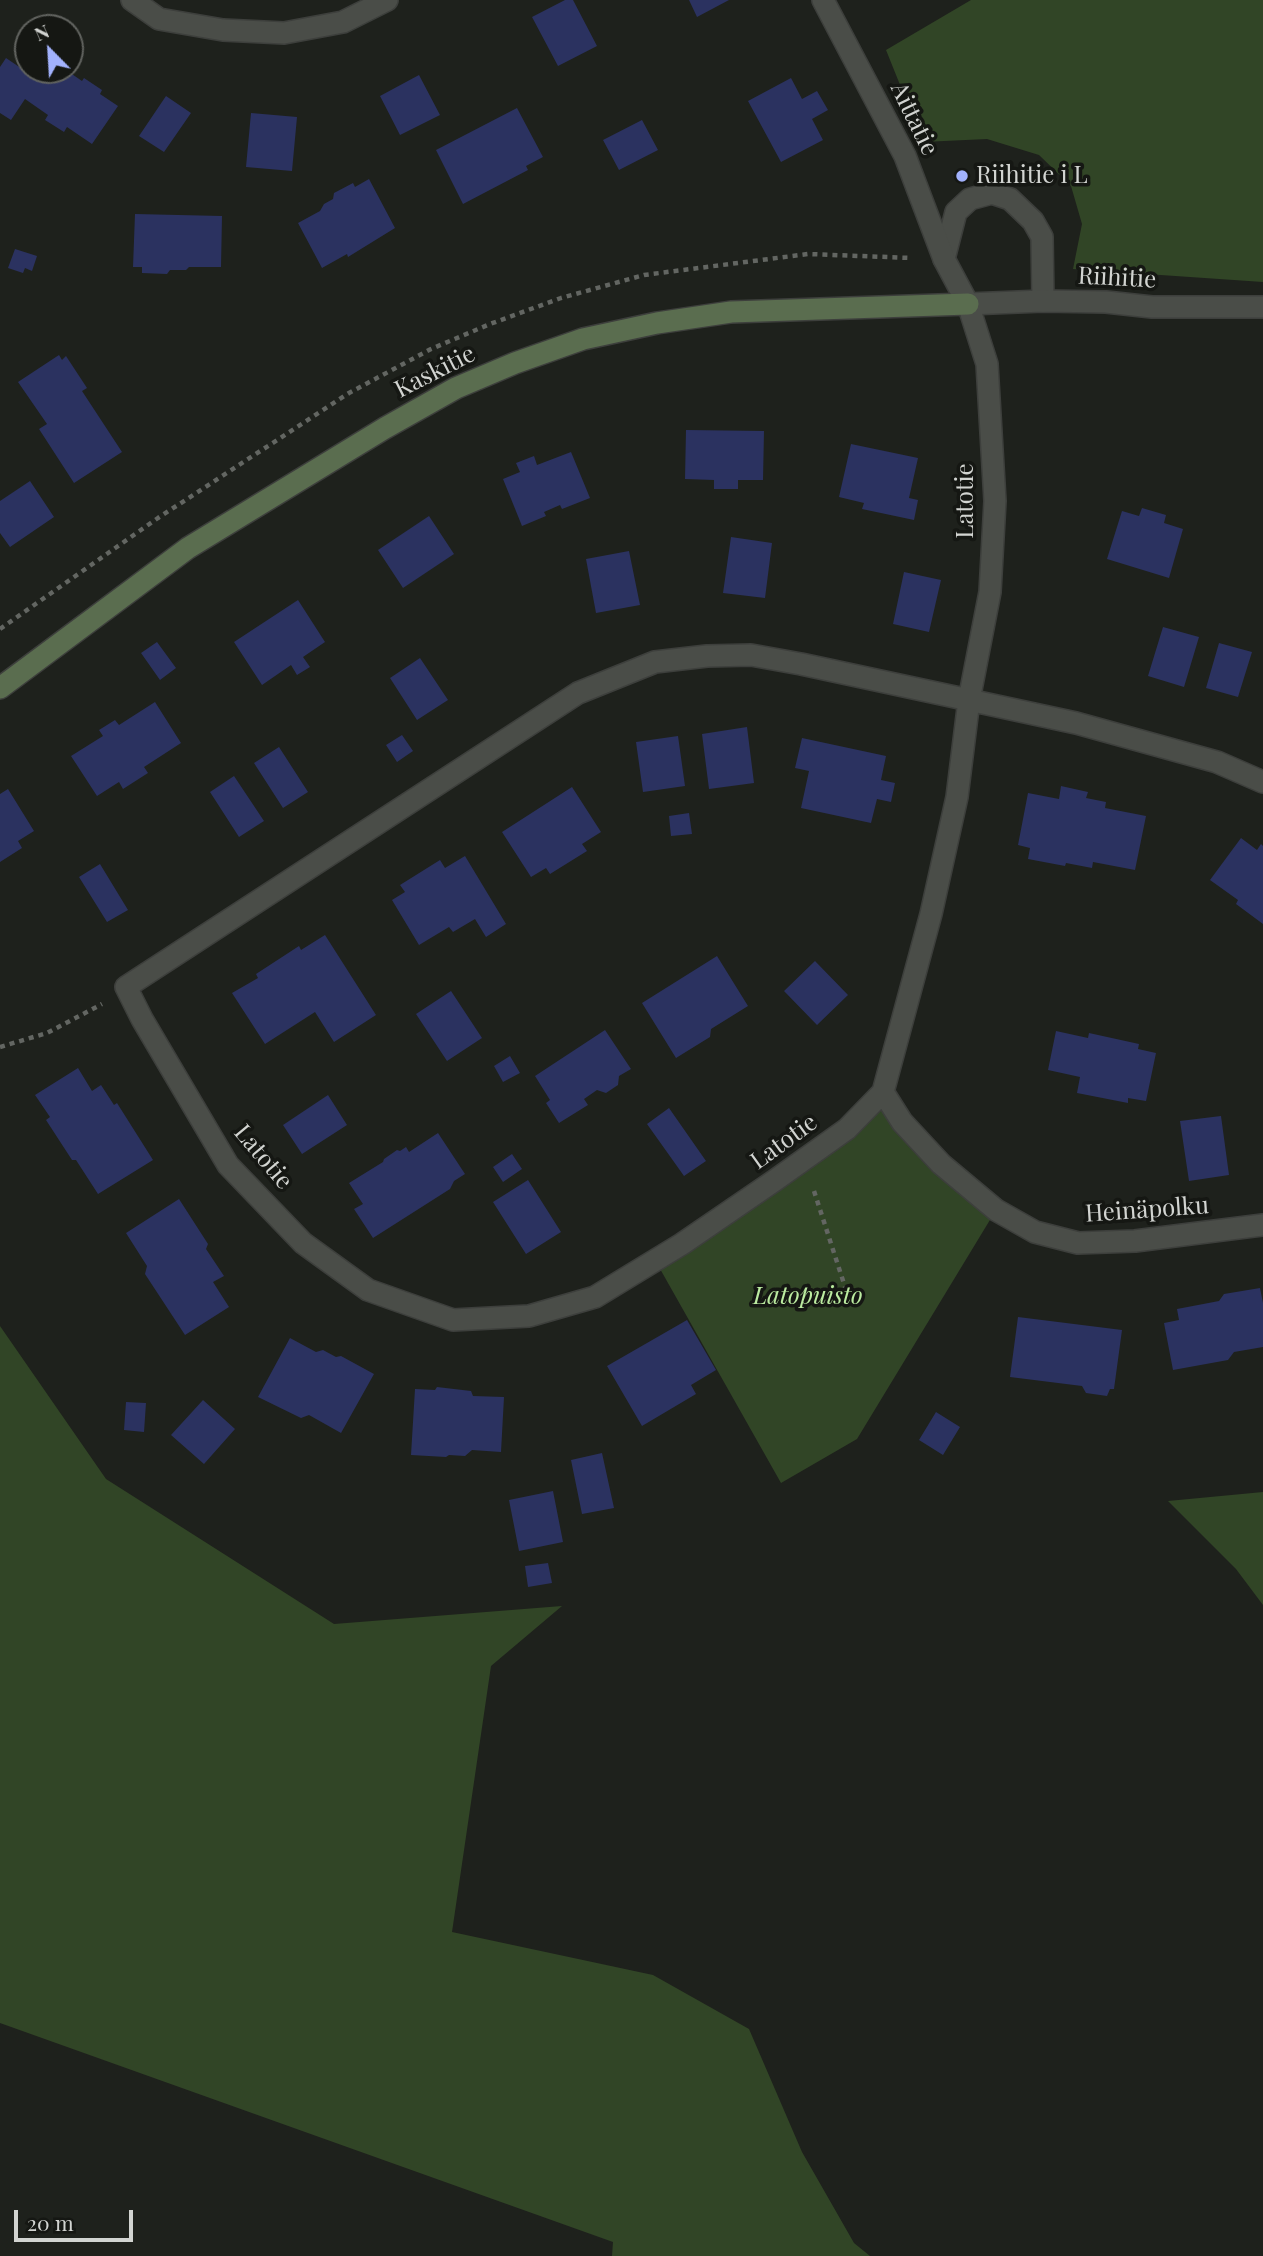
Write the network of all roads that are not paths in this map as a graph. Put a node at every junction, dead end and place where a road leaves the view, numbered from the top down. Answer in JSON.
{"nodes":[{"id":1,"x":132,"y":0,"type":"edge"},
{"id":2,"x":387,"y":0,"type":"edge"},
{"id":3,"x":823,"y":0,"type":"edge"},
{"id":4,"x":944,"y":259,"type":"junction"},
{"id":5,"x":1043,"y":301,"type":"junction"},
{"id":6,"x":968,"y":304,"type":"junction"},
{"id":7,"x":1263,"y":307,"type":"edge"},
{"id":8,"x":1,"y":684,"type":"edge"},
{"id":9,"x":970,"y":700,"type":"junction"},
{"id":10,"x":1263,"y":782,"type":"edge"},
{"id":11,"x":883,"y":1092,"type":"junction"},
{"id":12,"x":1263,"y":1225,"type":"edge"}],
"edges":[{"from":1,"to":2,"type":"street"},
{"from":3,"to":4,"type":"street","name":"Aittatie"},
{"from":4,"to":5,"type":"street"},
{"from":4,"to":6,"type":"street","name":"Aittatie"},
{"from":5,"to":6,"type":"street","name":"Riihitie"},
{"from":5,"to":7,"type":"street","name":"Riihitie"},
{"from":6,"to":8,"type":"street","name":"Kaskitie"},
{"from":6,"to":9,"type":"street","name":"Latotie"},
{"from":9,"to":10,"type":"street"},
{"from":9,"to":11,"type":"street","name":"Latotie"},
{"from":9,"to":11,"type":"street","name":"Latotie"},
{"from":11,"to":12,"type":"street","name":"Heinäpolku"}]}
